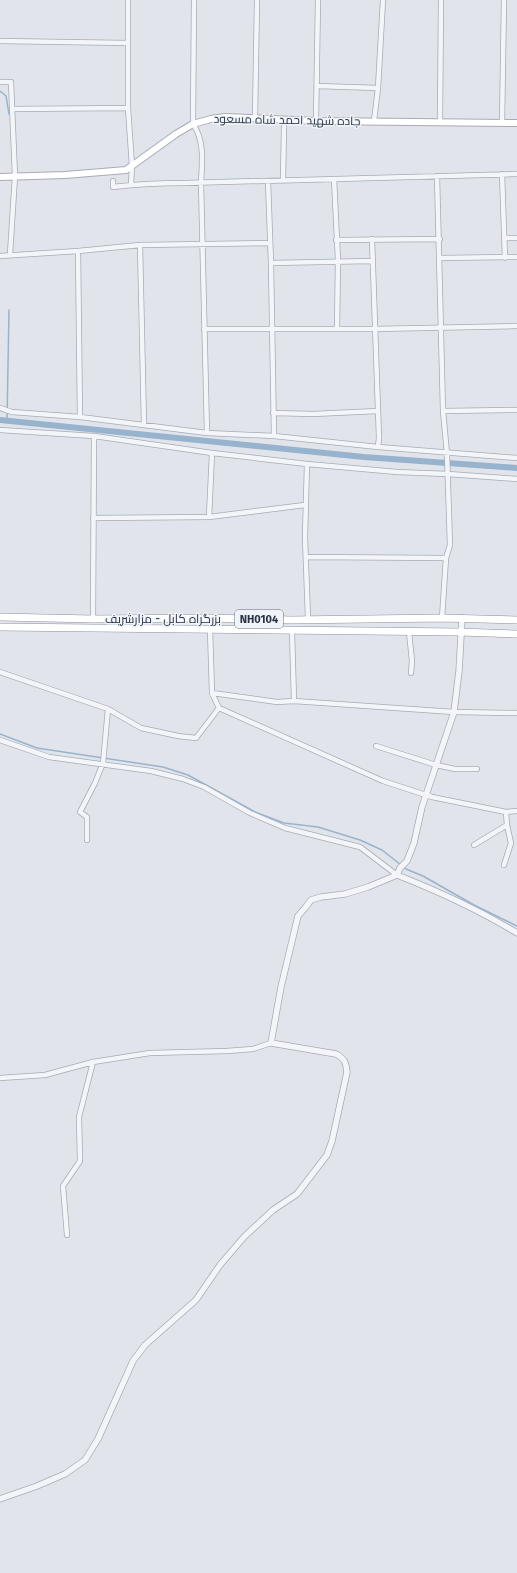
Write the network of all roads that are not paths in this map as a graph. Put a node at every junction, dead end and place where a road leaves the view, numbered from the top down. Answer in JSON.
{"nodes":[{"id":1,"x":128,"y":0,"type":"edge"},
{"id":2,"x":194,"y":0,"type":"edge"},
{"id":3,"x":257,"y":0,"type":"edge"},
{"id":4,"x":318,"y":0,"type":"edge"},
{"id":5,"x":383,"y":0,"type":"edge"},
{"id":6,"x":441,"y":0,"type":"edge"},
{"id":7,"x":504,"y":0,"type":"edge"},
{"id":8,"x":0,"y":41,"type":"edge"},
{"id":9,"x":128,"y":43,"type":"junction"},
{"id":10,"x":0,"y":82,"type":"edge"},
{"id":11,"x":317,"y":86,"type":"junction"},
{"id":12,"x":378,"y":88,"type":"junction"},
{"id":13,"x":128,"y":108,"type":"junction"},
{"id":14,"x":12,"y":109,"type":"junction"},
{"id":15,"x":255,"y":118,"type":"junction"},
{"id":16,"x":316,"y":121,"type":"junction"},
{"id":17,"x":374,"y":121,"type":"junction"},
{"id":18,"x":440,"y":122,"type":"junction"},
{"id":19,"x":502,"y":123,"type":"junction"},
{"id":20,"x":517,"y":123,"type":"edge"},
{"id":21,"x":193,"y":124,"type":"junction"},
{"id":22,"x":284,"y":127,"type":"dead end"},
{"id":23,"x":132,"y":166,"type":"junction"},
{"id":24,"x":502,"y":174,"type":"junction"},
{"id":25,"x":517,"y":174,"type":"edge"},
{"id":26,"x":15,"y":176,"type":"junction"},
{"id":27,"x":437,"y":176,"type":"junction"},
{"id":28,"x":0,"y":177,"type":"edge"},
{"id":29,"x":334,"y":179,"type":"junction"},
{"id":30,"x":283,"y":180,"type":"junction"},
{"id":31,"x":113,"y":181,"type":"dead end"},
{"id":32,"x":268,"y":181,"type":"junction"},
{"id":33,"x":201,"y":183,"type":"junction"},
{"id":34,"x":131,"y":185,"type":"junction"},
{"id":35,"x":504,"y":238,"type":"junction"},
{"id":36,"x":517,"y":238,"type":"edge"},
{"id":37,"x":372,"y":239,"type":"junction"},
{"id":38,"x":440,"y":239,"type":"junction"},
{"id":39,"x":336,"y":240,"type":"junction"},
{"id":40,"x":270,"y":243,"type":"junction"},
{"id":41,"x":204,"y":244,"type":"junction"},
{"id":42,"x":140,"y":246,"type":"junction"},
{"id":43,"x":78,"y":251,"type":"junction"},
{"id":44,"x":10,"y":254,"type":"junction"},
{"id":45,"x":0,"y":256,"type":"edge"},
{"id":46,"x":517,"y":257,"type":"edge"},
{"id":47,"x":440,"y":258,"type":"junction"},
{"id":48,"x":505,"y":258,"type":"junction"},
{"id":49,"x":338,"y":260,"type":"junction"},
{"id":50,"x":372,"y":261,"type":"junction"},
{"id":51,"x":271,"y":263,"type":"junction"},
{"id":52,"x":517,"y":326,"type":"edge"},
{"id":53,"x":441,"y":328,"type":"junction"},
{"id":54,"x":204,"y":329,"type":"junction"},
{"id":55,"x":272,"y":329,"type":"junction"},
{"id":56,"x":337,"y":329,"type":"junction"},
{"id":57,"x":374,"y":329,"type":"junction"},
{"id":58,"x":1,"y":408,"type":"edge"},
{"id":59,"x":378,"y":410,"type":"junction"},
{"id":60,"x":517,"y":410,"type":"edge"},
{"id":61,"x":443,"y":411,"type":"junction"},
{"id":62,"x":274,"y":413,"type":"junction"},
{"id":63,"x":80,"y":417,"type":"junction"},
{"id":64,"x":144,"y":425,"type":"junction"},
{"id":65,"x":0,"y":430,"type":"edge"},
{"id":66,"x":207,"y":433,"type":"junction"},
{"id":67,"x":94,"y":436,"type":"junction"},
{"id":68,"x":274,"y":436,"type":"junction"},
{"id":69,"x":378,"y":447,"type":"junction"},
{"id":70,"x":212,"y":453,"type":"junction"},
{"id":71,"x":447,"y":454,"type":"junction"},
{"id":72,"x":517,"y":458,"type":"edge"},
{"id":73,"x":307,"y":464,"type":"junction"},
{"id":74,"x":448,"y":474,"type":"junction"},
{"id":75,"x":517,"y":479,"type":"edge"},
{"id":76,"x":305,"y":505,"type":"junction"},
{"id":77,"x":209,"y":517,"type":"junction"},
{"id":78,"x":93,"y":518,"type":"junction"},
{"id":79,"x":306,"y":557,"type":"junction"},
{"id":80,"x":446,"y":558,"type":"junction"},
{"id":81,"x":0,"y":617,"type":"edge"},
{"id":82,"x":442,"y":618,"type":"junction"},
{"id":83,"x":462,"y":618,"type":"junction"},
{"id":84,"x":93,"y":619,"type":"junction"},
{"id":85,"x":308,"y":619,"type":"junction"},
{"id":86,"x":517,"y":620,"type":"edge"},
{"id":87,"x":0,"y":627,"type":"edge"},
{"id":88,"x":210,"y":629,"type":"junction"},
{"id":89,"x":292,"y":630,"type":"junction"},
{"id":90,"x":409,"y":632,"type":"junction"},
{"id":91,"x":460,"y":632,"type":"junction"},
{"id":92,"x":517,"y":634,"type":"edge"},
{"id":93,"x":0,"y":672,"type":"edge"},
{"id":94,"x":411,"y":673,"type":"dead end"},
{"id":95,"x":212,"y":693,"type":"junction"},
{"id":96,"x":294,"y":701,"type":"junction"},
{"id":97,"x":219,"y":708,"type":"junction"},
{"id":98,"x":108,"y":709,"type":"junction"},
{"id":99,"x":454,"y":712,"type":"junction"},
{"id":100,"x":517,"y":713,"type":"edge"},
{"id":101,"x":0,"y":740,"type":"edge"},
{"id":102,"x":376,"y":746,"type":"dead end"},
{"id":103,"x":103,"y":760,"type":"junction"},
{"id":104,"x":436,"y":765,"type":"junction"},
{"id":105,"x":477,"y":769,"type":"dead end"},
{"id":106,"x":427,"y":795,"type":"junction"},
{"id":107,"x":517,"y":811,"type":"edge"},
{"id":108,"x":506,"y":812,"type":"junction"},
{"id":109,"x":507,"y":825,"type":"junction"},
{"id":110,"x":87,"y":840,"type":"dead end"},
{"id":111,"x":474,"y":845,"type":"dead end"},
{"id":112,"x":504,"y":866,"type":"dead end"},
{"id":113,"x":397,"y":875,"type":"junction"},
{"id":114,"x":517,"y":933,"type":"edge"},
{"id":115,"x":271,"y":1043,"type":"junction"},
{"id":116,"x":93,"y":1062,"type":"junction"},
{"id":117,"x":0,"y":1078,"type":"edge"},
{"id":118,"x":67,"y":1235,"type":"dead end"},
{"id":119,"x":0,"y":1499,"type":"edge"}],
"edges":[{"from":1,"to":9,"type":"street"},
{"from":2,"to":21,"type":"street"},
{"from":3,"to":15,"type":"street"},
{"from":4,"to":11,"type":"street"},
{"from":5,"to":12,"type":"street"},
{"from":6,"to":18,"type":"street"},
{"from":7,"to":19,"type":"street"},
{"from":8,"to":9,"type":"street"},
{"from":9,"to":13,"type":"street"},
{"from":10,"to":14,"type":"street"},
{"from":11,"to":12,"type":"street"},
{"from":11,"to":16,"type":"street"},
{"from":12,"to":17,"type":"street"},
{"from":13,"to":14,"type":"street"},
{"from":13,"to":23,"type":"street"},
{"from":14,"to":26,"type":"street"},
{"from":15,"to":16,"type":"main road","name":"جاده شهيد احمد شاه مسعود"},
{"from":15,"to":21,"type":"main road","name":"جاده شهيد احمد شاه مسعود"},
{"from":16,"to":17,"type":"main road","name":"جاده شهيد احمد شاه مسعود"},
{"from":17,"to":18,"type":"main road","name":"جاده شهيد احمد شاه مسعود"},
{"from":18,"to":19,"type":"main road","name":"جاده شهيد احمد شاه مسعود"},
{"from":19,"to":20,"type":"main road","name":"جاده شهيد احمد شاه مسعود"},
{"from":21,"to":23,"type":"main road","name":"جاده شهيد احمد شاه مسعود"},
{"from":21,"to":33,"type":"street"},
{"from":22,"to":30,"type":"street"},
{"from":23,"to":26,"type":"main road","name":"جاده شهيد احمد شاه مسعود"},
{"from":23,"to":34,"type":"street"},
{"from":24,"to":25,"type":"street"},
{"from":24,"to":27,"type":"street"},
{"from":24,"to":35,"type":"street"},
{"from":26,"to":28,"type":"main road","name":"جاده شهيد احمد شاه مسعود"},
{"from":26,"to":44,"type":"street"},
{"from":27,"to":29,"type":"street"},
{"from":27,"to":38,"type":"street"},
{"from":29,"to":30,"type":"street"},
{"from":29,"to":39,"type":"street"},
{"from":30,"to":32,"type":"street"},
{"from":31,"to":34,"type":"street"},
{"from":32,"to":33,"type":"street"},
{"from":32,"to":40,"type":"street"},
{"from":33,"to":34,"type":"street"},
{"from":33,"to":41,"type":"street"},
{"from":35,"to":36,"type":"street"},
{"from":35,"to":48,"type":"street"},
{"from":37,"to":38,"type":"street"},
{"from":37,"to":39,"type":"street"},
{"from":37,"to":50,"type":"street"},
{"from":38,"to":47,"type":"street"},
{"from":39,"to":49,"type":"street"},
{"from":40,"to":41,"type":"street"},
{"from":40,"to":51,"type":"street"},
{"from":41,"to":42,"type":"street"},
{"from":41,"to":54,"type":"street"},
{"from":42,"to":43,"type":"street"},
{"from":42,"to":64,"type":"street"},
{"from":43,"to":44,"type":"street"},
{"from":43,"to":63,"type":"street"},
{"from":44,"to":45,"type":"street"},
{"from":46,"to":48,"type":"street"},
{"from":47,"to":48,"type":"street"},
{"from":47,"to":53,"type":"street"},
{"from":49,"to":50,"type":"street"},
{"from":49,"to":51,"type":"street"},
{"from":49,"to":56,"type":"street"},
{"from":50,"to":57,"type":"street"},
{"from":51,"to":55,"type":"street"},
{"from":52,"to":53,"type":"street"},
{"from":53,"to":57,"type":"street"},
{"from":53,"to":61,"type":"street"},
{"from":54,"to":55,"type":"street"},
{"from":54,"to":66,"type":"street"},
{"from":55,"to":56,"type":"street"},
{"from":55,"to":62,"type":"street"},
{"from":56,"to":57,"type":"street"},
{"from":57,"to":59,"type":"street"},
{"from":58,"to":63,"type":"street"},
{"from":59,"to":62,"type":"street"},
{"from":59,"to":69,"type":"street"},
{"from":60,"to":61,"type":"street"},
{"from":61,"to":71,"type":"street"},
{"from":62,"to":68,"type":"street"},
{"from":63,"to":64,"type":"street"},
{"from":64,"to":66,"type":"street"},
{"from":65,"to":67,"type":"street"},
{"from":66,"to":68,"type":"street"},
{"from":67,"to":70,"type":"street"},
{"from":67,"to":78,"type":"street"},
{"from":68,"to":69,"type":"street"},
{"from":69,"to":71,"type":"street"},
{"from":70,"to":73,"type":"street"},
{"from":70,"to":77,"type":"street"},
{"from":71,"to":72,"type":"street"},
{"from":71,"to":74,"type":"street"},
{"from":73,"to":74,"type":"street"},
{"from":73,"to":76,"type":"street"},
{"from":74,"to":75,"type":"street"},
{"from":74,"to":80,"type":"street"},
{"from":76,"to":77,"type":"street"},
{"from":76,"to":79,"type":"street"},
{"from":77,"to":78,"type":"street"},
{"from":78,"to":84,"type":"street"},
{"from":79,"to":80,"type":"street"},
{"from":79,"to":85,"type":"street"},
{"from":80,"to":82,"type":"street"},
{"from":81,"to":84,"type":"highway","name":"بزرگراه کابل - مزارشریف","number":"NH0104"},
{"from":82,"to":83,"type":"highway","name":"بزرگراه کابل - مزارشریف","number":"NH0104"},
{"from":82,"to":85,"type":"highway","name":"بزرگراه کابل - مزارشریف","number":"NH0104"},
{"from":83,"to":86,"type":"highway","name":"بزرگراه کابل - مزارشریف","number":"NH0104"},
{"from":83,"to":91,"type":"street"},
{"from":84,"to":85,"type":"highway","name":"بزرگراه کابل - مزارشریف","number":"NH0104"},
{"from":87,"to":88,"type":"highway","name":"بزرگراه کابل - مزارشریف","number":"NH0104"},
{"from":88,"to":89,"type":"highway","name":"بزرگراه کابل - مزارشریف","number":"NH0104"},
{"from":88,"to":95,"type":"street"},
{"from":89,"to":90,"type":"highway","name":"بزرگراه کابل - مزارشریف","number":"NH0104"},
{"from":89,"to":96,"type":"street"},
{"from":90,"to":91,"type":"highway","name":"بزرگراه کابل - مزارشریف","number":"NH0104"},
{"from":90,"to":94,"type":"street"},
{"from":91,"to":92,"type":"highway","name":"بزرگراه کابل - مزارشریف","number":"NH0104"},
{"from":91,"to":99,"type":"street"},
{"from":93,"to":98,"type":"street"},
{"from":95,"to":96,"type":"street"},
{"from":95,"to":97,"type":"street"},
{"from":96,"to":99,"type":"street"},
{"from":97,"to":98,"type":"street"},
{"from":97,"to":106,"type":"street"},
{"from":98,"to":103,"type":"street"},
{"from":99,"to":100,"type":"street"},
{"from":99,"to":104,"type":"street"},
{"from":101,"to":103,"type":"street"},
{"from":102,"to":104,"type":"street"},
{"from":103,"to":110,"type":"street"},
{"from":103,"to":113,"type":"street"},
{"from":104,"to":105,"type":"street"},
{"from":104,"to":106,"type":"street"},
{"from":106,"to":108,"type":"street"},
{"from":106,"to":113,"type":"street"},
{"from":107,"to":108,"type":"street"},
{"from":108,"to":109,"type":"street"},
{"from":109,"to":111,"type":"street"},
{"from":109,"to":112,"type":"street"},
{"from":113,"to":114,"type":"street"},
{"from":113,"to":115,"type":"street"},
{"from":115,"to":116,"type":"street"},
{"from":115,"to":119,"type":"street"},
{"from":116,"to":117,"type":"street"},
{"from":116,"to":118,"type":"street"}]}
